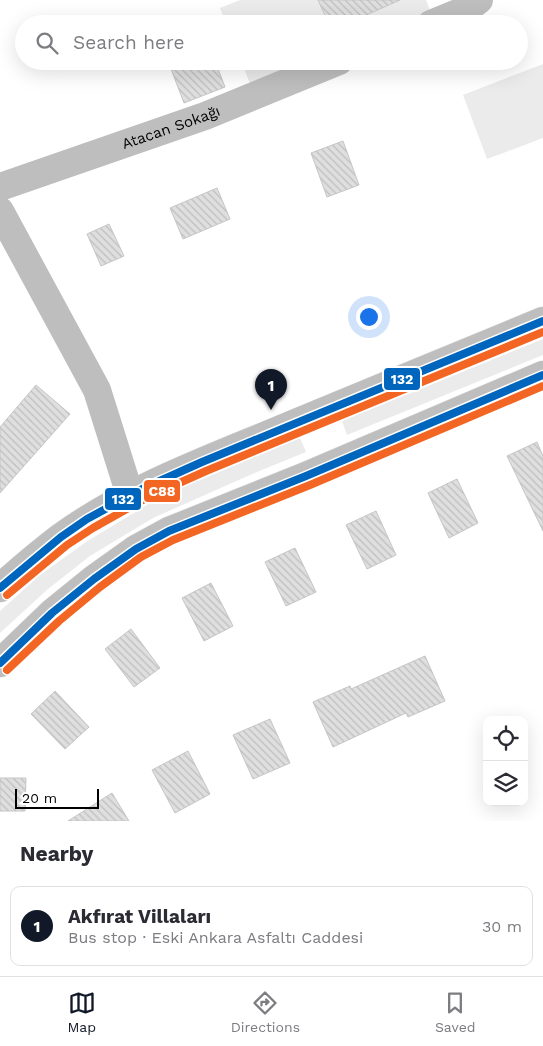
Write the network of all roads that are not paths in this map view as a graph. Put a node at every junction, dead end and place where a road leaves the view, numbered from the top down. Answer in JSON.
{"nodes":[{"id":1,"x":479,"y":0,"type":"edge"},
{"id":2,"x":453,"y":15,"type":"edge"},
{"id":3,"x":317,"y":70,"type":"edge"},
{"id":4,"x":0,"y":187,"type":"edge"},
{"id":5,"x":0,"y":211,"type":"edge"},
{"id":6,"x":543,"y":321,"type":"edge"},
{"id":7,"x":543,"y":376,"type":"edge"},
{"id":8,"x":130,"y":495,"type":"junction"},
{"id":9,"x":0,"y":588,"type":"edge"},
{"id":10,"x":0,"y":663,"type":"edge"}],
"edges":[{"from":1,"to":2,"type":"main road"},
{"from":3,"to":4,"type":"main road","name":"Atacan Sokağı"},
{"from":5,"to":8,"type":"main road"},
{"from":6,"to":8,"type":"main road"},
{"from":7,"to":10,"type":"main road"},
{"from":8,"to":9,"type":"main road"}]}
